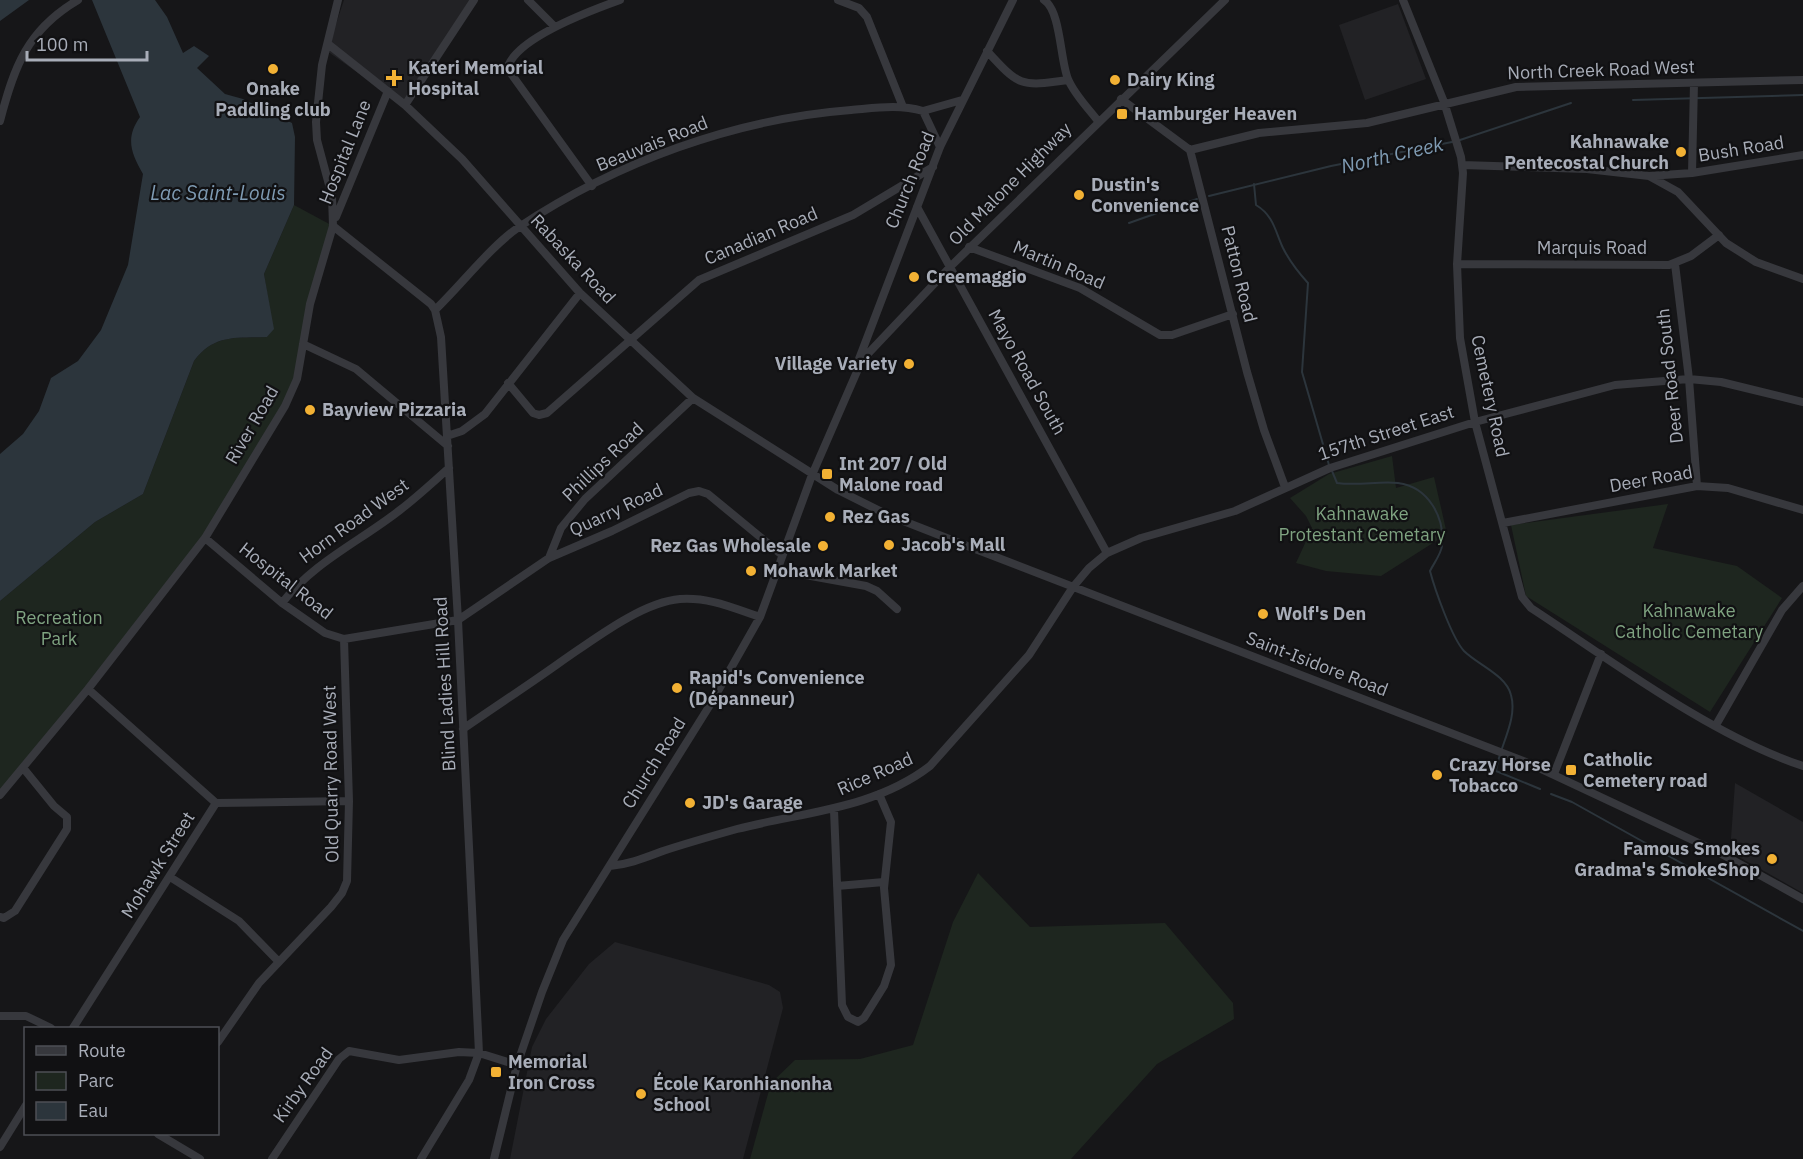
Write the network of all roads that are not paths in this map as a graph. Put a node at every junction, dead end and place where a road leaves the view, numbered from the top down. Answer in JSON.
{"nodes":[{"id":1,"x":338,"y":0,"type":"edge"},
{"id":2,"x":474,"y":0,"type":"edge"},
{"id":3,"x":528,"y":0,"type":"edge"},
{"id":4,"x":619,"y":0,"type":"edge"},
{"id":5,"x":838,"y":0,"type":"edge"},
{"id":6,"x":1013,"y":0,"type":"edge"},
{"id":7,"x":1044,"y":0,"type":"edge"},
{"id":8,"x":1225,"y":0,"type":"edge"},
{"id":9,"x":1403,"y":0,"type":"edge"},
{"id":10,"x":77,"y":1,"type":"edge"},
{"id":11,"x":555,"y":27,"type":"junction"},
{"id":12,"x":328,"y":44,"type":"junction"},
{"id":13,"x":987,"y":51,"type":"junction"},
{"id":14,"x":1068,"y":80,"type":"junction"},
{"id":15,"x":1803,"y":80,"type":"edge"},
{"id":16,"x":1694,"y":83,"type":"junction"},
{"id":17,"x":388,"y":91,"type":"junction"},
{"id":18,"x":1121,"y":99,"type":"junction"},
{"id":19,"x":962,"y":100,"type":"junction"},
{"id":20,"x":1444,"y":102,"type":"junction"},
{"id":21,"x":405,"y":105,"type":"junction"},
{"id":22,"x":903,"y":107,"type":"junction"},
{"id":23,"x":923,"y":111,"type":"junction"},
{"id":24,"x":0,"y":121,"type":"edge"},
{"id":25,"x":1098,"y":121,"type":"junction"},
{"id":26,"x":940,"y":147,"type":"junction"},
{"id":27,"x":1190,"y":150,"type":"junction"},
{"id":28,"x":1803,"y":155,"type":"edge"},
{"id":29,"x":1462,"y":165,"type":"junction"},
{"id":30,"x":933,"y":167,"type":"junction"},
{"id":31,"x":1692,"y":173,"type":"junction"},
{"id":32,"x":1648,"y":176,"type":"junction"},
{"id":33,"x":592,"y":186,"type":"junction"},
{"id":34,"x":917,"y":207,"type":"junction"},
{"id":35,"x":333,"y":226,"type":"junction"},
{"id":36,"x":520,"y":226,"type":"junction"},
{"id":37,"x":1719,"y":235,"type":"junction"},
{"id":38,"x":969,"y":247,"type":"junction"},
{"id":39,"x":1457,"y":264,"type":"junction"},
{"id":40,"x":1675,"y":264,"type":"junction"},
{"id":41,"x":951,"y":266,"type":"junction"},
{"id":42,"x":1803,"y":279,"type":"edge"},
{"id":43,"x":580,"y":293,"type":"junction"},
{"id":44,"x":435,"y":310,"type":"junction"},
{"id":45,"x":1233,"y":314,"type":"junction"},
{"id":46,"x":629,"y":341,"type":"junction"},
{"id":47,"x":303,"y":344,"type":"junction"},
{"id":48,"x":851,"y":379,"type":"junction"},
{"id":49,"x":1689,"y":379,"type":"junction"},
{"id":50,"x":508,"y":383,"type":"junction"},
{"id":51,"x":693,"y":398,"type":"junction"},
{"id":52,"x":1803,"y":402,"type":"edge"},
{"id":53,"x":1475,"y":422,"type":"junction"},
{"id":54,"x":447,"y":436,"type":"junction"},
{"id":55,"x":448,"y":446,"type":"junction"},
{"id":56,"x":449,"y":468,"type":"junction"},
{"id":57,"x":812,"y":474,"type":"junction"},
{"id":58,"x":1697,"y":486,"type":"junction"},
{"id":59,"x":1285,"y":487,"type":"junction"},
{"id":60,"x":1803,"y":510,"type":"edge"},
{"id":61,"x":1503,"y":523,"type":"junction"},
{"id":62,"x":205,"y":538,"type":"junction"},
{"id":63,"x":1107,"y":553,"type":"junction"},
{"id":64,"x":783,"y":555,"type":"junction"},
{"id":65,"x":549,"y":558,"type":"junction"},
{"id":66,"x":778,"y":570,"type":"junction"},
{"id":67,"x":1803,"y":586,"type":"edge"},
{"id":68,"x":1073,"y":587,"type":"junction"},
{"id":69,"x":282,"y":603,"type":"junction"},
{"id":70,"x":897,"y":609,"type":"dead end"},
{"id":71,"x":760,"y":617,"type":"junction"},
{"id":72,"x":458,"y":620,"type":"junction"},
{"id":73,"x":344,"y":639,"type":"junction"},
{"id":74,"x":1601,"y":654,"type":"junction"},
{"id":75,"x":88,"y":689,"type":"junction"},
{"id":76,"x":1716,"y":725,"type":"junction"},
{"id":77,"x":463,"y":729,"type":"junction"},
{"id":78,"x":1803,"y":766,"type":"edge"},
{"id":79,"x":24,"y":769,"type":"junction"},
{"id":80,"x":1554,"y":774,"type":"junction"},
{"id":81,"x":879,"y":794,"type":"junction"},
{"id":82,"x":0,"y":795,"type":"edge"},
{"id":83,"x":349,"y":801,"type":"junction"},
{"id":84,"x":216,"y":803,"type":"junction"},
{"id":85,"x":834,"y":810,"type":"junction"},
{"id":86,"x":610,"y":866,"type":"junction"},
{"id":87,"x":170,"y":877,"type":"junction"},
{"id":88,"x":884,"y":882,"type":"junction"},
{"id":89,"x":837,"y":886,"type":"junction"},
{"id":90,"x":1803,"y":899,"type":"edge"},
{"id":91,"x":0,"y":917,"type":"edge"},
{"id":92,"x":278,"y":961,"type":"junction"},
{"id":93,"x":0,"y":1016,"type":"edge"},
{"id":94,"x":47,"y":1027,"type":"edge"},
{"id":95,"x":74,"y":1027,"type":"edge"},
{"id":96,"x":219,"y":1041,"type":"edge"},
{"id":97,"x":479,"y":1053,"type":"junction"},
{"id":98,"x":517,"y":1065,"type":"junction"},
{"id":99,"x":24,"y":1108,"type":"edge"},
{"id":100,"x":160,"y":1135,"type":"edge"},
{"id":101,"x":0,"y":1147,"type":"edge"},
{"id":102,"x":200,"y":1159,"type":"edge"},
{"id":103,"x":272,"y":1159,"type":"edge"},
{"id":104,"x":421,"y":1159,"type":"edge"},
{"id":105,"x":494,"y":1159,"type":"edge"}],
"edges":[{"from":1,"to":12,"type":"street","name":"River Road"},
{"from":2,"to":21,"type":"street"},
{"from":3,"to":11,"type":"street"},
{"from":4,"to":11,"type":"street"},
{"from":5,"to":22,"type":"street"},
{"from":6,"to":13,"type":"street","name":"Church Road"},
{"from":7,"to":14,"type":"street"},
{"from":8,"to":18,"type":"street","name":"Old Malone Highway"},
{"from":9,"to":20,"type":"street","name":"Cemetery Road"},
{"from":10,"to":24,"type":"street"},
{"from":11,"to":33,"type":"street"},
{"from":12,"to":17,"type":"street","name":"Rabaska Road"},
{"from":12,"to":35,"type":"street","name":"River Road"},
{"from":13,"to":14,"type":"street"},
{"from":13,"to":19,"type":"street","name":"Church Road"},
{"from":14,"to":25,"type":"street"},
{"from":15,"to":16,"type":"street","name":"North Creek Road West"},
{"from":16,"to":20,"type":"street","name":"North Creek Road West"},
{"from":16,"to":31,"type":"street"},
{"from":17,"to":21,"type":"street","name":"Rabaska Road"},
{"from":17,"to":35,"type":"street","name":"Hospital Lane"},
{"from":18,"to":25,"type":"street","name":"Old Malone Highway"},
{"from":18,"to":27,"type":"street"},
{"from":19,"to":23,"type":"street","name":"Beauvais Road"},
{"from":19,"to":26,"type":"street","name":"Church Road"},
{"from":20,"to":27,"type":"street","name":"North Creek Road West"},
{"from":20,"to":29,"type":"street","name":"Cemetery Road"},
{"from":21,"to":36,"type":"street","name":"Rabaska Road"},
{"from":22,"to":23,"type":"street","name":"Beauvais Road"},
{"from":22,"to":33,"type":"street","name":"Beauvais Road"},
{"from":23,"to":26,"type":"street"},
{"from":25,"to":38,"type":"street","name":"Old Malone Highway"},
{"from":26,"to":30,"type":"street","name":"Church Road"},
{"from":27,"to":45,"type":"street","name":"Patton Road"},
{"from":28,"to":31,"type":"street","name":"Bush Road"},
{"from":29,"to":32,"type":"street"},
{"from":29,"to":39,"type":"street","name":"Cemetery Road"},
{"from":30,"to":34,"type":"street","name":"Church Road"},
{"from":30,"to":46,"type":"street","name":"Canadian Road"},
{"from":31,"to":32,"type":"street","name":"Bush Road"},
{"from":32,"to":37,"type":"street"},
{"from":33,"to":36,"type":"street","name":"Beauvais Road"},
{"from":34,"to":41,"type":"street","name":"Mayo Road South"},
{"from":34,"to":48,"type":"street","name":"Church Road"},
{"from":35,"to":44,"type":"street"},
{"from":35,"to":47,"type":"street","name":"River Road"},
{"from":36,"to":43,"type":"street","name":"Rabaska Road"},
{"from":36,"to":44,"type":"street","name":"Beauvais Road"},
{"from":37,"to":40,"type":"street"},
{"from":37,"to":42,"type":"street"},
{"from":38,"to":41,"type":"street","name":"Old Malone Highway"},
{"from":38,"to":45,"type":"street","name":"Martin Road"},
{"from":39,"to":40,"type":"street","name":"Marquis Road"},
{"from":39,"to":53,"type":"street","name":"Cemetery Road"},
{"from":40,"to":49,"type":"street","name":"Deer Road South"},
{"from":41,"to":48,"type":"street","name":"Old Malone Highway"},
{"from":41,"to":63,"type":"street","name":"Mayo Road South"},
{"from":43,"to":46,"type":"street","name":"Rabaska Road"},
{"from":43,"to":50,"type":"street"},
{"from":44,"to":54,"type":"street","name":"Blind Ladies Hill Road"},
{"from":45,"to":59,"type":"street","name":"Patton Road"},
{"from":46,"to":50,"type":"street","name":"Canadian Road"},
{"from":46,"to":51,"type":"street","name":"Rabaska Road"},
{"from":47,"to":55,"type":"street"},
{"from":47,"to":62,"type":"street","name":"River Road"},
{"from":48,"to":57,"type":"street","name":"Old Malone Highway"},
{"from":49,"to":52,"type":"street","name":"157th Street East"},
{"from":49,"to":53,"type":"street","name":"157th Street East"},
{"from":49,"to":58,"type":"street","name":"Deer Road South"},
{"from":50,"to":54,"type":"street"},
{"from":51,"to":57,"type":"street","name":"Rabaska Road"},
{"from":51,"to":65,"type":"street","name":"Phillips Road"},
{"from":53,"to":59,"type":"street","name":"157th Street East"},
{"from":53,"to":61,"type":"street","name":"Cemetery Road"},
{"from":54,"to":55,"type":"street","name":"Blind Ladies Hill Road"},
{"from":55,"to":56,"type":"street","name":"Blind Ladies Hill Road"},
{"from":56,"to":69,"type":"street","name":"Horn Road West"},
{"from":56,"to":72,"type":"street","name":"Blind Ladies Hill Road"},
{"from":57,"to":64,"type":"street","name":"Church Road"},
{"from":57,"to":68,"type":"street","name":"Saint-Isidore Road"},
{"from":58,"to":60,"type":"street","name":"Deer Road"},
{"from":58,"to":61,"type":"street","name":"Deer Road"},
{"from":59,"to":63,"type":"street","name":"157th Street East"},
{"from":61,"to":74,"type":"street","name":"Cemetery Road"},
{"from":62,"to":69,"type":"street","name":"Hospital Road"},
{"from":62,"to":75,"type":"street","name":"River Road"},
{"from":63,"to":68,"type":"street","name":"157th Street East"},
{"from":64,"to":65,"type":"street","name":"Quarry Road"},
{"from":64,"to":66,"type":"street","name":"Church Road"},
{"from":65,"to":72,"type":"street","name":"Quarry Road"},
{"from":66,"to":70,"type":"street"},
{"from":66,"to":71,"type":"street","name":"Church Road"},
{"from":67,"to":76,"type":"street"},
{"from":68,"to":80,"type":"street","name":"Saint-Isidore Road"},
{"from":68,"to":81,"type":"street","name":"Rice Road"},
{"from":69,"to":73,"type":"street","name":"Hospital Road"},
{"from":71,"to":77,"type":"street"},
{"from":71,"to":86,"type":"street","name":"Church Road"},
{"from":72,"to":73,"type":"street","name":"Hospital Road"},
{"from":72,"to":77,"type":"street","name":"Blind Ladies Hill Road"},
{"from":73,"to":83,"type":"street","name":"Old Quarry Road West"},
{"from":74,"to":76,"type":"street","name":"Cemetery Road"},
{"from":74,"to":80,"type":"street"},
{"from":75,"to":79,"type":"street","name":"River Road"},
{"from":75,"to":84,"type":"street","name":"Mohawk Street"},
{"from":76,"to":78,"type":"street","name":"Cemetery Road"},
{"from":77,"to":97,"type":"street","name":"Blind Ladies Hill Road"},
{"from":79,"to":82,"type":"street","name":"River Road"},
{"from":79,"to":91,"type":"street"},
{"from":80,"to":90,"type":"street","name":"Saint-Isidore Road"},
{"from":81,"to":85,"type":"street","name":"Rice Road"},
{"from":81,"to":88,"type":"street"},
{"from":83,"to":84,"type":"street"},
{"from":83,"to":92,"type":"street","name":"Old Quarry Road West"},
{"from":84,"to":87,"type":"street","name":"Mohawk Street"},
{"from":85,"to":86,"type":"street","name":"Rice Road"},
{"from":85,"to":89,"type":"street"},
{"from":86,"to":98,"type":"street","name":"Church Road"},
{"from":87,"to":92,"type":"street"},
{"from":87,"to":95,"type":"street","name":"Mohawk Street"},
{"from":88,"to":89,"type":"street"},
{"from":88,"to":89,"type":"street"},
{"from":92,"to":96,"type":"street","name":"Old Quarry Road West"},
{"from":93,"to":94,"type":"street"},
{"from":97,"to":98,"type":"street"},
{"from":97,"to":103,"type":"street","name":"Kirby Road"},
{"from":97,"to":104,"type":"street"},
{"from":98,"to":105,"type":"street"},
{"from":99,"to":101,"type":"street"},
{"from":100,"to":102,"type":"street"}]}
